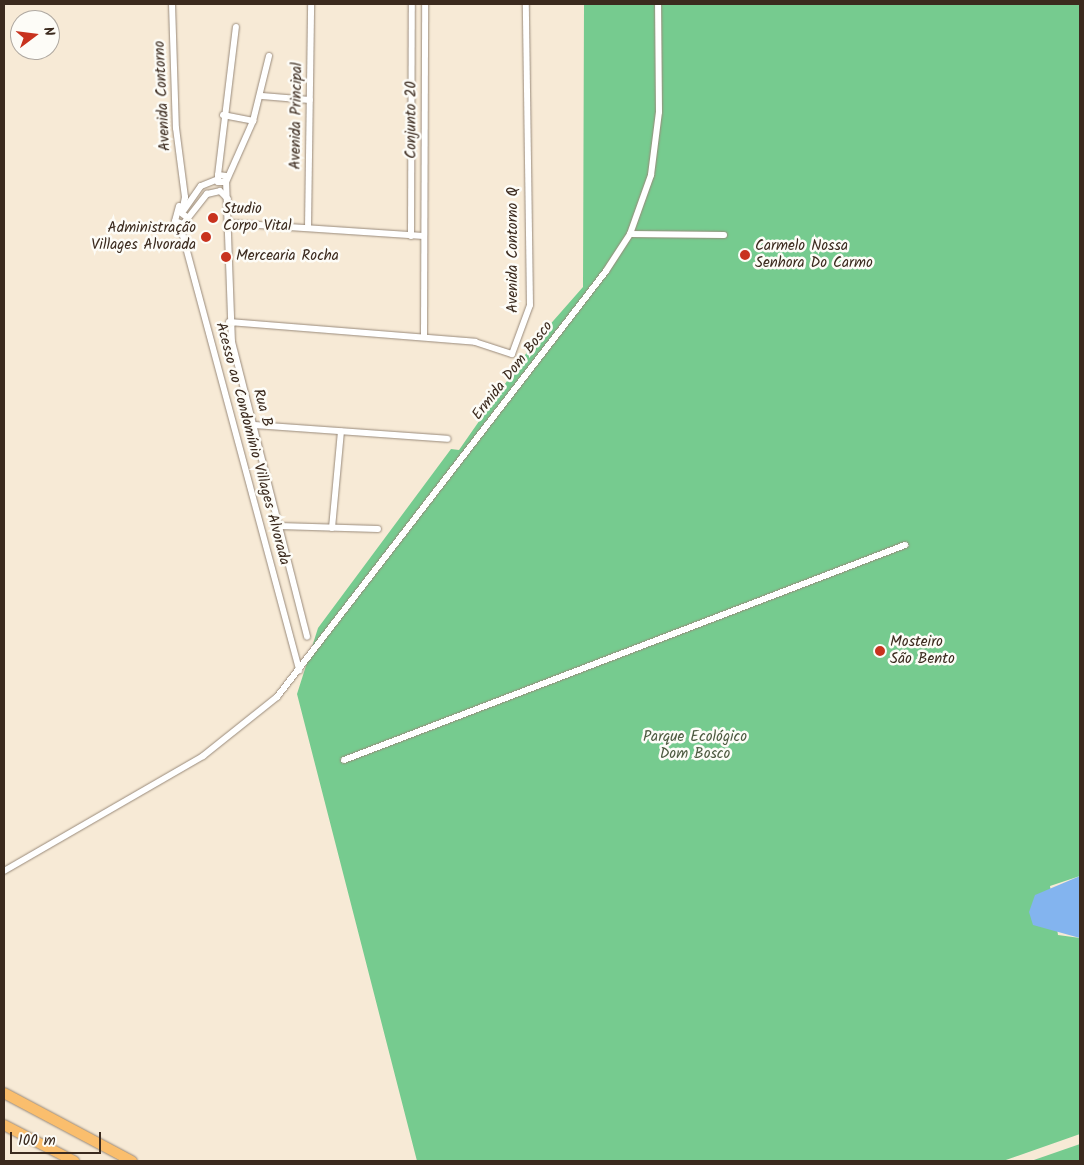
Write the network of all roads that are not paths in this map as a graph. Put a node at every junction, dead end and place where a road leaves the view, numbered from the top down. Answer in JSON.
{"nodes":[{"id":1,"x":172,"y":4,"type":"edge"},
{"id":2,"x":311,"y":4,"type":"edge"},
{"id":3,"x":412,"y":4,"type":"edge"},
{"id":4,"x":425,"y":4,"type":"edge"},
{"id":5,"x":526,"y":4,"type":"edge"},
{"id":6,"x":658,"y":4,"type":"edge"},
{"id":7,"x":236,"y":27,"type":"dead end"},
{"id":8,"x":269,"y":56,"type":"dead end"},
{"id":9,"x":262,"y":96,"type":"junction"},
{"id":10,"x":310,"y":100,"type":"junction"},
{"id":11,"x":223,"y":115,"type":"junction"},
{"id":12,"x":253,"y":121,"type":"junction"},
{"id":13,"x":215,"y":179,"type":"junction"},
{"id":14,"x":226,"y":180,"type":"junction"},
{"id":15,"x":218,"y":191,"type":"junction"},
{"id":16,"x":228,"y":200,"type":"junction"},
{"id":17,"x":183,"y":214,"type":"junction"},
{"id":18,"x":229,"y":223,"type":"junction"},
{"id":19,"x":180,"y":224,"type":"junction"},
{"id":20,"x":308,"y":228,"type":"junction"},
{"id":21,"x":630,"y":234,"type":"junction"},
{"id":22,"x":724,"y":235,"type":"dead end"},
{"id":23,"x":411,"y":236,"type":"junction"},
{"id":24,"x":424,"y":236,"type":"junction"},
{"id":25,"x":229,"y":322,"type":"junction"},
{"id":26,"x":424,"y":336,"type":"junction"},
{"id":27,"x":254,"y":425,"type":"junction"},
{"id":28,"x":341,"y":431,"type":"junction"},
{"id":29,"x":447,"y":439,"type":"dead end"},
{"id":30,"x":279,"y":526,"type":"junction"},
{"id":31,"x":332,"y":528,"type":"junction"},
{"id":32,"x":378,"y":529,"type":"dead end"},
{"id":33,"x":905,"y":545,"type":"dead end"},
{"id":34,"x":307,"y":637,"type":"dead end"},
{"id":35,"x":299,"y":670,"type":"junction"},
{"id":36,"x":344,"y":760,"type":"dead end"},
{"id":37,"x":4,"y":871,"type":"edge"},
{"id":38,"x":4,"y":1093,"type":"edge"},
{"id":39,"x":4,"y":1125,"type":"edge"},
{"id":40,"x":74,"y":1161,"type":"edge"},
{"id":41,"x":132,"y":1161,"type":"edge"}],
"edges":[{"from":1,"to":17,"type":"street","name":"Avenida Contorno"},
{"from":2,"to":10,"type":"street","name":"Avenida Principal"},
{"from":3,"to":23,"type":"street","name":"Conjunto 20"},
{"from":4,"to":24,"type":"street","name":"Conjunto 20"},
{"from":5,"to":26,"type":"street","name":"Avenida Contorno Q"},
{"from":6,"to":21,"type":"street","name":"Ermida Dom Bosco"},
{"from":7,"to":11,"type":"street"},
{"from":8,"to":9,"type":"street"},
{"from":9,"to":10,"type":"street"},
{"from":9,"to":12,"type":"street"},
{"from":10,"to":20,"type":"street","name":"Avenida Principal"},
{"from":11,"to":12,"type":"street"},
{"from":11,"to":13,"type":"street"},
{"from":12,"to":14,"type":"street"},
{"from":13,"to":14,"type":"street"},
{"from":13,"to":15,"type":"street"},
{"from":13,"to":17,"type":"street"},
{"from":14,"to":15,"type":"street"},
{"from":14,"to":16,"type":"street","name":"Rua B"},
{"from":15,"to":16,"type":"street"},
{"from":15,"to":17,"type":"street"},
{"from":16,"to":18,"type":"street","name":"Rua B"},
{"from":17,"to":19,"type":"street"},
{"from":17,"to":19,"type":"street","name":"Acesso ao Condomínio Villages Alvorada"},
{"from":18,"to":20,"type":"street"},
{"from":18,"to":25,"type":"street","name":"Rua B"},
{"from":19,"to":35,"type":"street","name":"Acesso ao Condomínio Villages Alvorada"},
{"from":20,"to":23,"type":"street"},
{"from":21,"to":22,"type":"street"},
{"from":21,"to":35,"type":"street","name":"Ermida Dom Bosco"},
{"from":23,"to":24,"type":"street"},
{"from":24,"to":26,"type":"street","name":"Conjunto 20"},
{"from":25,"to":26,"type":"street","name":"Avenida Contorno Q"},
{"from":25,"to":27,"type":"street","name":"Rua B"},
{"from":27,"to":28,"type":"street"},
{"from":27,"to":30,"type":"street","name":"Rua B"},
{"from":28,"to":29,"type":"street"},
{"from":28,"to":31,"type":"street"},
{"from":30,"to":31,"type":"street"},
{"from":30,"to":34,"type":"street","name":"Rua B"},
{"from":31,"to":32,"type":"street"},
{"from":33,"to":36,"type":"street"},
{"from":35,"to":37,"type":"street","name":"Ermida Dom Bosco"},
{"from":38,"to":41,"type":"main road"},
{"from":39,"to":40,"type":"main road"}]}
